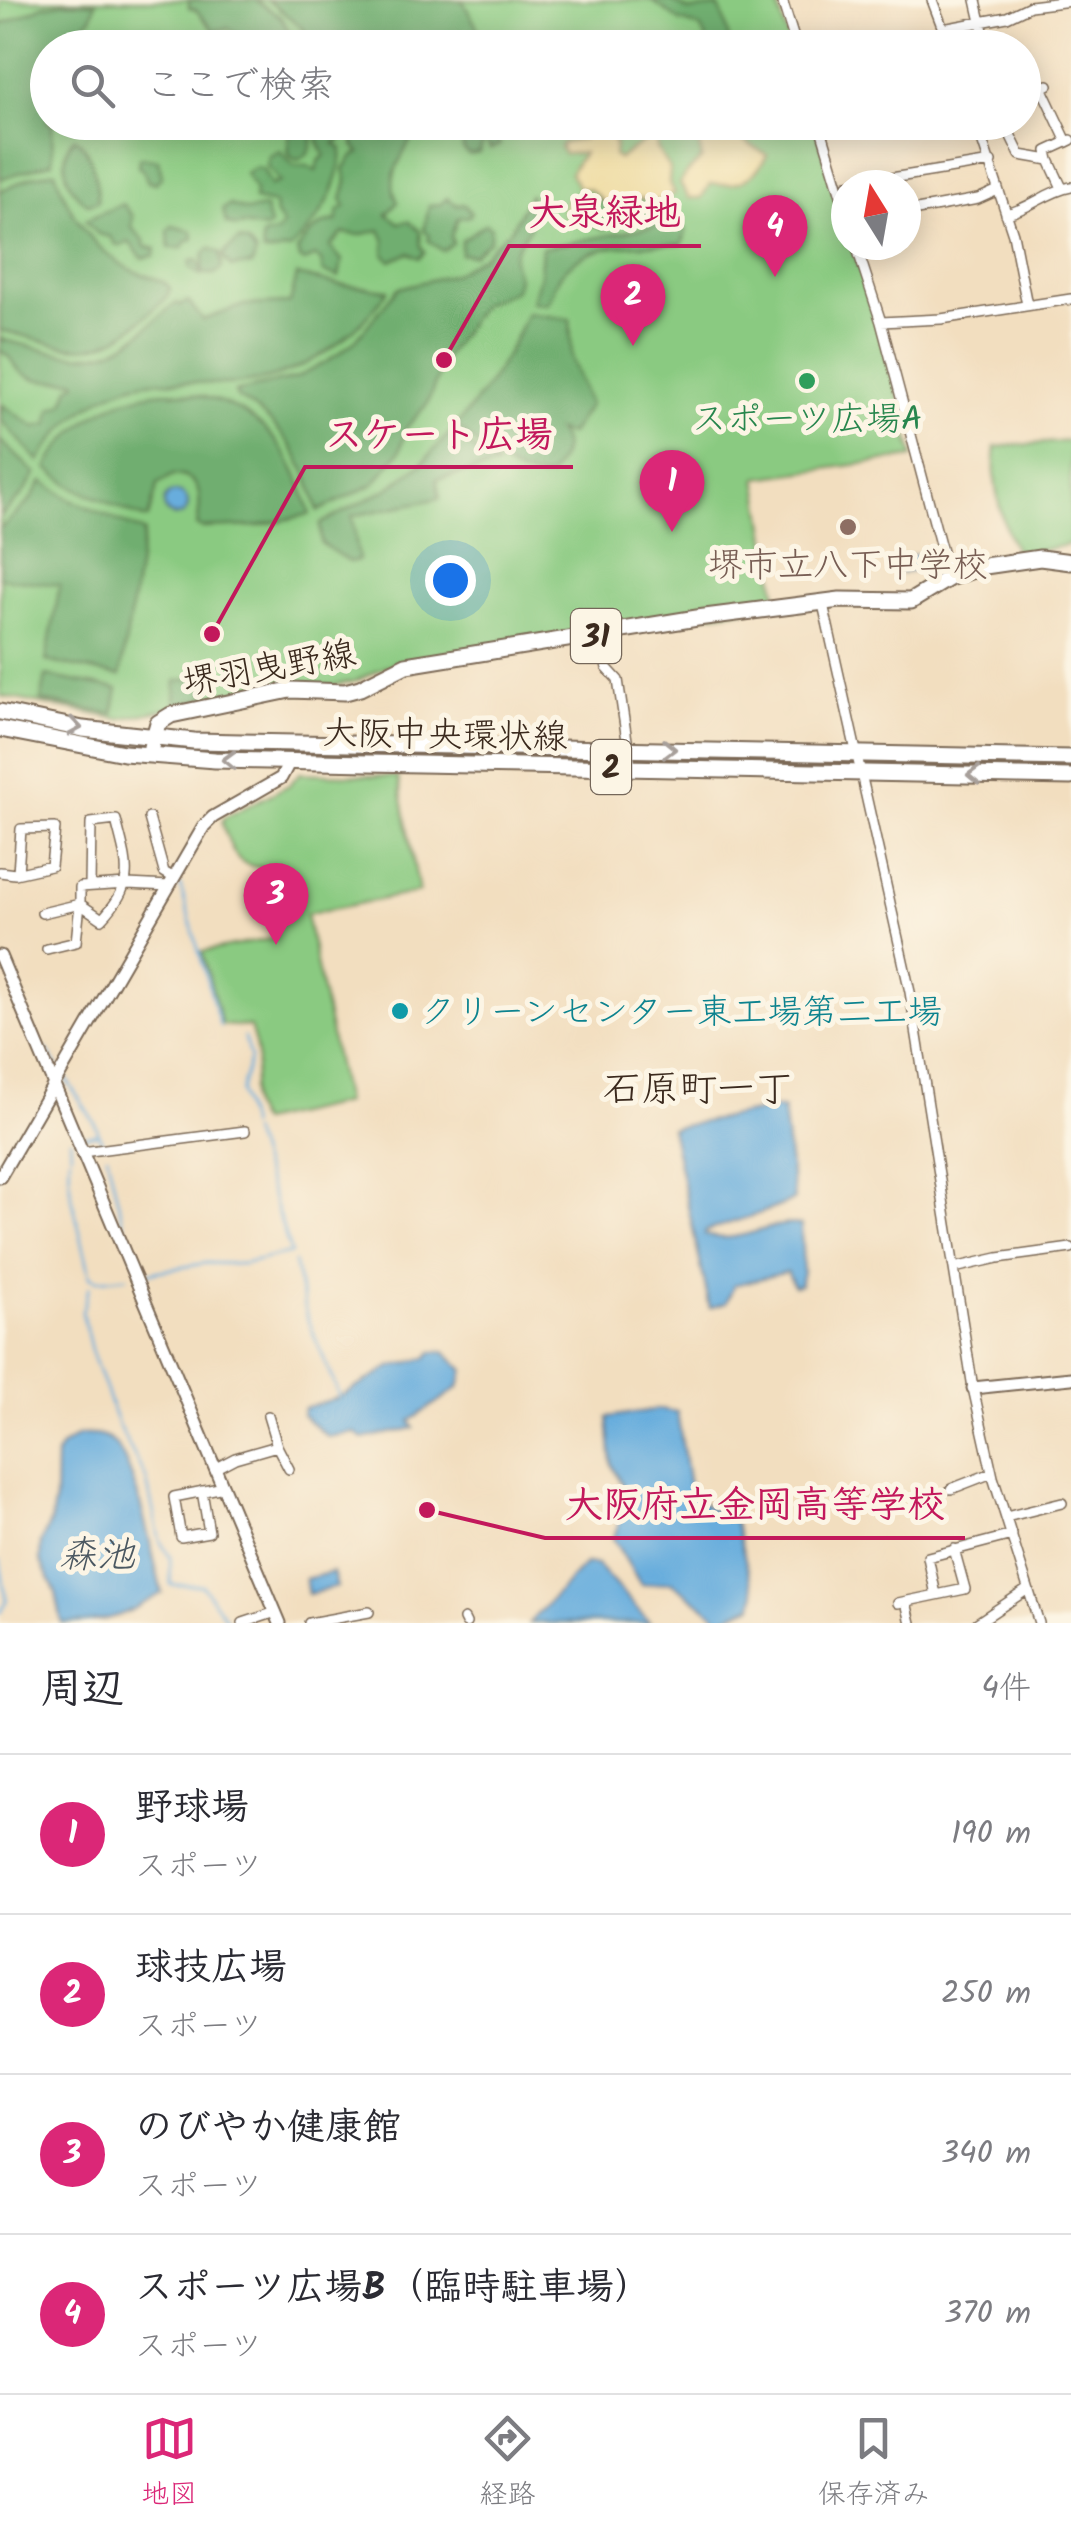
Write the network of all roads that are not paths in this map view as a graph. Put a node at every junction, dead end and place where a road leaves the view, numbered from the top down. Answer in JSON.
{"nodes":[{"id":1,"x":782,"y":0,"type":"edge"},
{"id":2,"x":932,"y":0,"type":"edge"},
{"id":3,"x":976,"y":0,"type":"edge"},
{"id":4,"x":1071,"y":1,"type":"edge"},
{"id":5,"x":980,"y":20,"type":"junction"},
{"id":6,"x":791,"y":30,"type":"edge"},
{"id":7,"x":982,"y":30,"type":"edge"},
{"id":8,"x":1041,"y":87,"type":"edge"},
{"id":9,"x":826,"y":140,"type":"edge"},
{"id":10,"x":983,"y":140,"type":"edge"},
{"id":11,"x":1013,"y":140,"type":"edge"},
{"id":12,"x":1069,"y":141,"type":"edge"},
{"id":13,"x":1049,"y":160,"type":"junction"},
{"id":14,"x":991,"y":162,"type":"junction"},
{"id":15,"x":838,"y":170,"type":"edge"},
{"id":16,"x":921,"y":173,"type":"edge"},
{"id":17,"x":1066,"y":188,"type":"edge"},
{"id":18,"x":998,"y":190,"type":"junction"},
{"id":19,"x":921,"y":209,"type":"edge"},
{"id":20,"x":1006,"y":214,"type":"junction"},
{"id":21,"x":861,"y":260,"type":"edge"},
{"id":22,"x":1071,"y":299,"type":"edge"},
{"id":23,"x":1027,"y":306,"type":"junction"},
{"id":24,"x":881,"y":322,"type":"junction"},
{"id":25,"x":1071,"y":562,"type":"edge"},
{"id":26,"x":949,"y":578,"type":"junction"},
{"id":27,"x":823,"y":604,"type":"junction"},
{"id":28,"x":600,"y":635,"type":"junction"},
{"id":29,"x":0,"y":712,"type":"edge"},
{"id":30,"x":6,"y":734,"type":"edge"},
{"id":31,"x":152,"y":737,"type":"junction"},
{"id":32,"x":630,"y":748,"type":"junction"},
{"id":33,"x":858,"y":754,"type":"junction"},
{"id":34,"x":150,"y":756,"type":"junction"},
{"id":35,"x":1071,"y":758,"type":"edge"},
{"id":36,"x":290,"y":761,"type":"junction"},
{"id":37,"x":631,"y":767,"type":"junction"},
{"id":38,"x":861,"y":773,"type":"junction"},
{"id":39,"x":1071,"y":777,"type":"edge"},
{"id":40,"x":149,"y":818,"type":"dead end"},
{"id":41,"x":0,"y":872,"type":"edge"},
{"id":42,"x":18,"y":873,"type":"junction"},
{"id":43,"x":172,"y":882,"type":"junction"},
{"id":44,"x":128,"y":884,"type":"junction"},
{"id":45,"x":90,"y":886,"type":"junction"},
{"id":46,"x":80,"y":904,"type":"junction"},
{"id":47,"x":42,"y":913,"type":"dead end"},
{"id":48,"x":47,"y":949,"type":"dead end"},
{"id":49,"x":0,"y":956,"type":"edge"},
{"id":50,"x":54,"y":1084,"type":"junction"},
{"id":51,"x":244,"y":1131,"type":"dead end"},
{"id":52,"x":82,"y":1152,"type":"junction"},
{"id":53,"x":0,"y":1177,"type":"edge"},
{"id":54,"x":1071,"y":1248,"type":"edge"},
{"id":55,"x":954,"y":1268,"type":"junction"},
{"id":56,"x":1071,"y":1378,"type":"edge"},
{"id":57,"x":973,"y":1388,"type":"junction"},
{"id":58,"x":268,"y":1416,"type":"dead end"},
{"id":59,"x":277,"y":1446,"type":"junction"},
{"id":60,"x":216,"y":1468,"type":"junction"},
{"id":61,"x":289,"y":1469,"type":"dead end"},
{"id":62,"x":992,"y":1473,"type":"junction"},
{"id":63,"x":224,"y":1487,"type":"junction"},
{"id":64,"x":951,"y":1489,"type":"dead end"},
{"id":65,"x":202,"y":1491,"type":"junction"},
{"id":66,"x":1062,"y":1503,"type":"dead end"},
{"id":67,"x":1006,"y":1517,"type":"junction"},
{"id":68,"x":1012,"y":1535,"type":"junction"},
{"id":69,"x":954,"y":1549,"type":"junction"},
{"id":70,"x":1028,"y":1589,"type":"junction"},
{"id":71,"x":936,"y":1595,"type":"junction"},
{"id":72,"x":368,"y":1612,"type":"dead end"},
{"id":73,"x":278,"y":1617,"type":"edge"},
{"id":74,"x":992,"y":1618,"type":"edge"},
{"id":75,"x":243,"y":1623,"type":"edge"},
{"id":76,"x":309,"y":1623,"type":"edge"},
{"id":77,"x":911,"y":1623,"type":"edge"},
{"id":78,"x":977,"y":1623,"type":"edge"},
{"id":79,"x":1039,"y":1623,"type":"edge"}],
"edges":[{"from":1,"to":6,"type":"street"},
{"from":2,"to":5,"type":"street"},
{"from":3,"to":5,"type":"street"},
{"from":4,"to":5,"type":"street"},
{"from":5,"to":7,"type":"street"},
{"from":8,"to":12,"type":"street"},
{"from":9,"to":15,"type":"street"},
{"from":10,"to":14,"type":"street"},
{"from":11,"to":13,"type":"street"},
{"from":12,"to":13,"type":"street"},
{"from":13,"to":17,"type":"street"},
{"from":14,"to":16,"type":"street"},
{"from":14,"to":18,"type":"street"},
{"from":17,"to":20,"type":"street"},
{"from":18,"to":19,"type":"street"},
{"from":18,"to":20,"type":"street"},
{"from":20,"to":23,"type":"street"},
{"from":21,"to":24,"type":"street"},
{"from":22,"to":23,"type":"street"},
{"from":23,"to":24,"type":"street"},
{"from":24,"to":26,"type":"street"},
{"from":25,"to":26,"type":"main road","name":"堺羽曳野線","number":"31"},
{"from":26,"to":27,"type":"main road","name":"堺羽曳野線","number":"31"},
{"from":27,"to":28,"type":"main road","name":"堺羽曳野線","number":"31"},
{"from":27,"to":33,"type":"street"},
{"from":28,"to":31,"type":"main road","name":"堺羽曳野線","number":"31"},
{"from":28,"to":32,"type":"street"},
{"from":29,"to":31,"type":"main road","name":"大阪中央環状線","number":"2","one_way":true},
{"from":30,"to":34,"type":"main road","name":"大阪中央環状線","number":"2"},
{"from":31,"to":32,"type":"main road","name":"大阪中央環状線","number":"2"},
{"from":31,"to":34,"type":"main road","name":"堺羽曳野線"},
{"from":32,"to":33,"type":"main road","name":"大阪中央環状線","number":"2","one_way":true},
{"from":32,"to":37,"type":"street"},
{"from":33,"to":35,"type":"main road","name":"大阪中央環状線","number":"2"},
{"from":33,"to":38,"type":"street"},
{"from":36,"to":34,"type":"main road","name":"大阪中央環状線","number":"2","one_way":true},
{"from":36,"to":37,"type":"main road","name":"大阪中央環状線","number":"2"},
{"from":36,"to":43,"type":"street"},
{"from":37,"to":38,"type":"main road","name":"大阪中央環状線","number":"2"},
{"from":39,"to":38,"type":"main road","name":"大阪中央環状線","number":"2","one_way":true},
{"from":38,"to":55,"type":"street"},
{"from":40,"to":43,"type":"street"},
{"from":41,"to":42,"type":"street"},
{"from":42,"to":42,"type":"street"},
{"from":43,"to":44,"type":"street"},
{"from":43,"to":50,"type":"street"},
{"from":44,"to":45,"type":"street"},
{"from":44,"to":45,"type":"street"},
{"from":44,"to":46,"type":"street"},
{"from":45,"to":46,"type":"street"},
{"from":46,"to":47,"type":"street"},
{"from":46,"to":48,"type":"street"},
{"from":49,"to":50,"type":"street"},
{"from":50,"to":52,"type":"street"},
{"from":50,"to":53,"type":"street"},
{"from":51,"to":52,"type":"street"},
{"from":52,"to":60,"type":"street"},
{"from":54,"to":55,"type":"street"},
{"from":55,"to":57,"type":"street"},
{"from":56,"to":57,"type":"street"},
{"from":57,"to":62,"type":"street"},
{"from":58,"to":59,"type":"street"},
{"from":59,"to":60,"type":"street"},
{"from":59,"to":61,"type":"street"},
{"from":60,"to":63,"type":"street"},
{"from":62,"to":64,"type":"street"},
{"from":62,"to":67,"type":"street"},
{"from":63,"to":65,"type":"street"},
{"from":63,"to":73,"type":"street"},
{"from":65,"to":65,"type":"street"},
{"from":66,"to":67,"type":"street"},
{"from":67,"to":68,"type":"street"},
{"from":68,"to":69,"type":"street"},
{"from":68,"to":70,"type":"street"},
{"from":69,"to":71,"type":"street"},
{"from":69,"to":71,"type":"street"},
{"from":70,"to":74,"type":"street"},
{"from":70,"to":79,"type":"street"},
{"from":71,"to":77,"type":"street"},
{"from":72,"to":76,"type":"street"},
{"from":73,"to":75,"type":"street"},
{"from":74,"to":78,"type":"street"}]}
